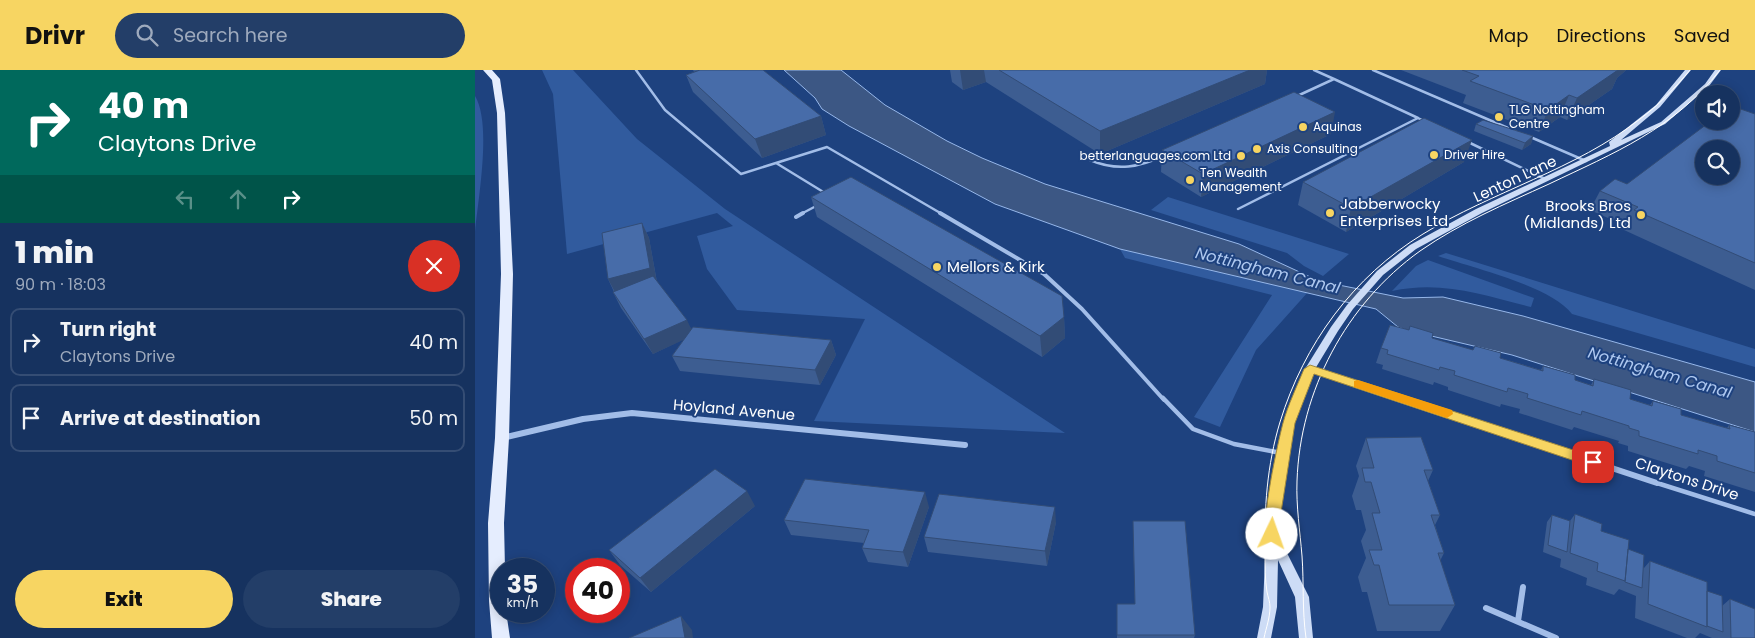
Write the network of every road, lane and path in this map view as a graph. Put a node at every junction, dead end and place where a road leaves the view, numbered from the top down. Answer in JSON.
{"nodes":[{"id":1,"x":487,"y":70,"type":"edge"},
{"id":2,"x":636,"y":70,"type":"edge"},
{"id":3,"x":1315,"y":70,"type":"edge"},
{"id":4,"x":1373,"y":70,"type":"edge"},
{"id":5,"x":1688,"y":70,"type":"edge"},
{"id":6,"x":1718,"y":70,"type":"edge"},
{"id":7,"x":1334,"y":80,"type":"junction"},
{"id":8,"x":1290,"y":99,"type":"edge"},
{"id":9,"x":1418,"y":118,"type":"junction"},
{"id":10,"x":1427,"y":123,"type":"edge"},
{"id":11,"x":1518,"y":132,"type":"edge"},
{"id":12,"x":1527,"y":136,"type":"edge"},
{"id":13,"x":1462,"y":140,"type":"edge"},
{"id":14,"x":1175,"y":151,"type":"edge"},
{"id":15,"x":1601,"y":153,"type":"junction"},
{"id":16,"x":1090,"y":160,"type":"dead end"},
{"id":17,"x":1586,"y":161,"type":"junction"},
{"id":18,"x":776,"y":163,"type":"junction"},
{"id":19,"x":1547,"y":180,"type":"junction"},
{"id":20,"x":832,"y":198,"type":"edge"},
{"id":21,"x":825,"y":202,"type":"edge"},
{"id":22,"x":1238,"y":209,"type":"dead end"},
{"id":23,"x":796,"y":217,"type":"dead end"},
{"id":24,"x":1310,"y":369,"type":"junction"},
{"id":25,"x":502,"y":438,"type":"junction"},
{"id":26,"x":965,"y":445,"type":"dead end"},
{"id":27,"x":1600,"y":445,"type":"dead end"},
{"id":28,"x":1283,"y":453,"type":"junction"},
{"id":29,"x":1612,"y":468,"type":"junction"},
{"id":30,"x":1657,"y":483,"type":"joint"},
{"id":31,"x":1755,"y":514,"type":"edge"},
{"id":32,"x":1272,"y":534,"type":"junction"},
{"id":33,"x":1523,"y":587,"type":"dead end"},
{"id":34,"x":1486,"y":608,"type":"dead end"},
{"id":35,"x":1518,"y":621,"type":"junction"},
{"id":36,"x":501,"y":638,"type":"edge"},
{"id":37,"x":1263,"y":638,"type":"edge"},
{"id":38,"x":1306,"y":638,"type":"edge"},
{"id":39,"x":1556,"y":638,"type":"edge"}],
"edges":[{"from":1,"to":25,"type":"main road"},
{"from":2,"to":18,"type":"lane"},
{"from":3,"to":7,"type":"lane"},
{"from":4,"to":11,"type":"lane"},
{"from":5,"to":15,"type":"street","name":"Lenton Lane"},
{"from":6,"to":15,"type":"street","name":"Lenton Lane"},
{"from":7,"to":8,"type":"lane"},
{"from":7,"to":9,"type":"lane"},
{"from":9,"to":10,"type":"lane"},
{"from":9,"to":22,"type":"lane"},
{"from":12,"to":17,"type":"lane"},
{"from":13,"to":19,"type":"lane"},
{"from":14,"to":16,"type":"lane"},
{"from":15,"to":17,"type":"street","name":"Lenton Lane"},
{"from":17,"to":19,"type":"street","name":"Lenton Lane"},
{"from":18,"to":20,"type":"lane"},
{"from":18,"to":28,"type":"lane"},
{"from":19,"to":24,"type":"street","name":"Lenton Lane"},
{"from":21,"to":23,"type":"lane"},
{"from":24,"to":28,"type":"street","name":"Lenton Lane"},
{"from":24,"to":29,"type":"street","name":"Claytons Drive"},
{"from":25,"to":26,"type":"street","name":"Hoyland Avenue"},
{"from":25,"to":36,"type":"main road"},
{"from":27,"to":29,"type":"street","name":"Claytons Drive"},
{"from":28,"to":32,"type":"street","name":"Lenton Lane"},
{"from":29,"to":30,"type":"street","name":"Claytons Drive"},
{"from":30,"to":31,"type":"lane","name":"Claytons Drive"},
{"from":32,"to":37,"type":"street","name":"Lenton Lane"},
{"from":32,"to":38,"type":"street"},
{"from":33,"to":35,"type":"street"},
{"from":34,"to":35,"type":"street"},
{"from":35,"to":39,"type":"street"}]}
